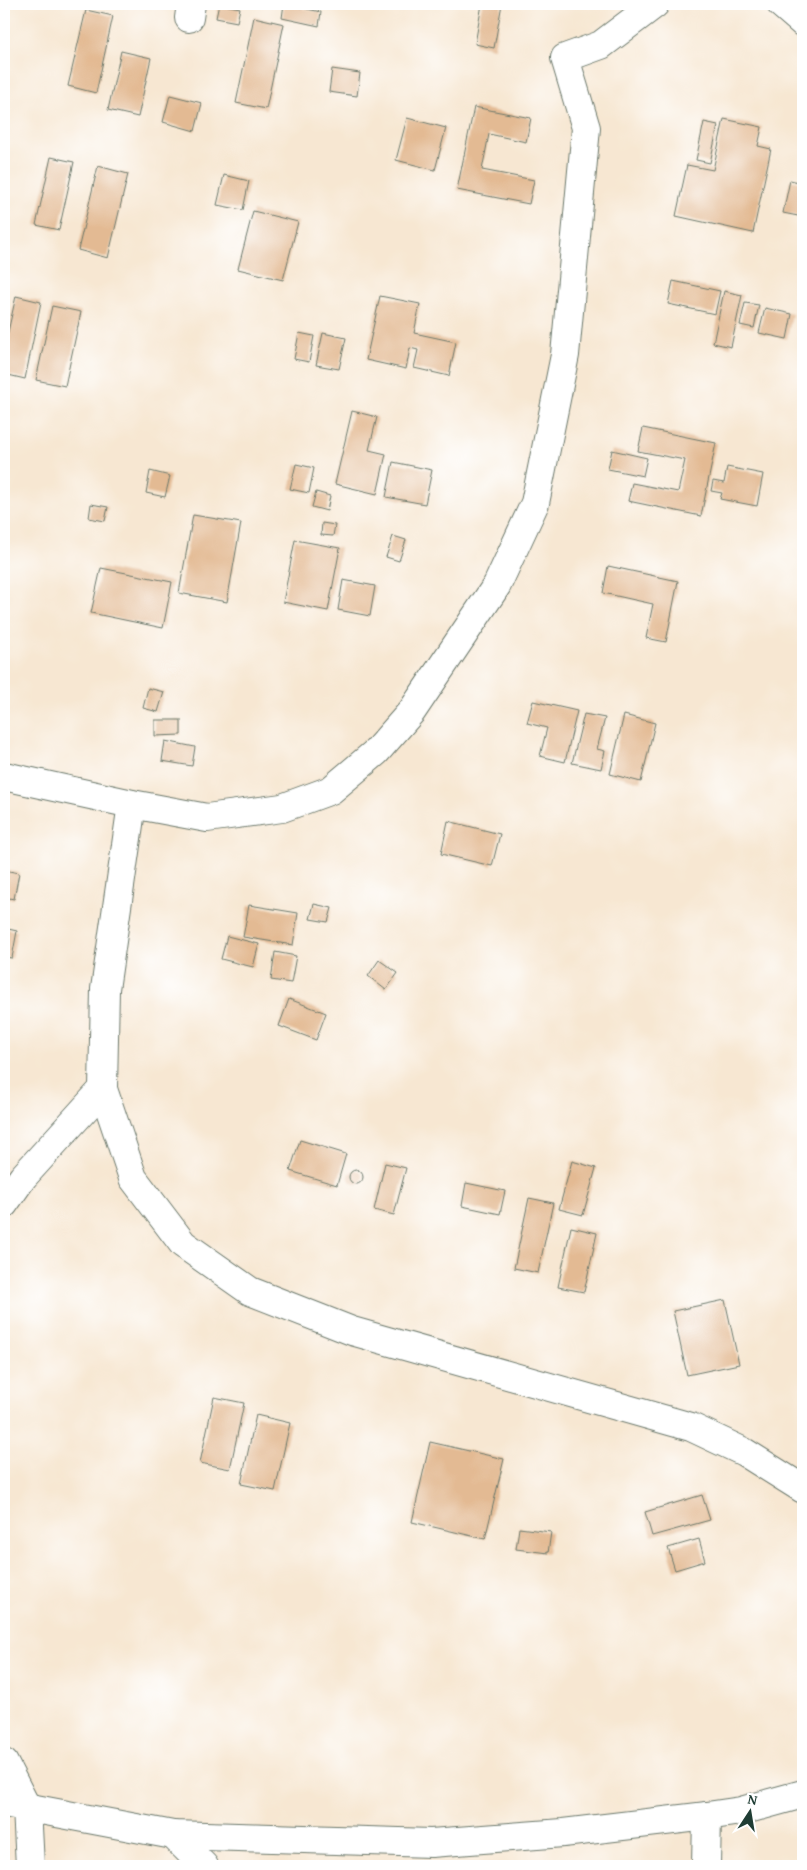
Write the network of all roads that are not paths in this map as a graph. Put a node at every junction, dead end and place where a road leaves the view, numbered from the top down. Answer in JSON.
{"nodes":[{"id":1,"x":654,"y":4,"type":"edge"},
{"id":2,"x":781,"y":4,"type":"edge"},
{"id":3,"x":803,"y":23,"type":"edge"},
{"id":4,"x":4,"y":776,"type":"edge"},
{"id":5,"x":132,"y":804,"type":"junction"},
{"id":6,"x":103,"y":1089,"type":"junction"},
{"id":7,"x":4,"y":1204,"type":"edge"},
{"id":8,"x":803,"y":1489,"type":"edge"},
{"id":9,"x":4,"y":1763,"type":"edge"},
{"id":10,"x":803,"y":1794,"type":"edge"},
{"id":11,"x":16,"y":1805,"type":"edge"},
{"id":12,"x":707,"y":1816,"type":"junction"},
{"id":13,"x":173,"y":1835,"type":"junction"},
{"id":14,"x":30,"y":1866,"type":"edge"},
{"id":15,"x":204,"y":1866,"type":"edge"},
{"id":16,"x":706,"y":1866,"type":"edge"}],
"edges":[{"from":1,"to":5,"type":"street"},
{"from":2,"to":3,"type":"street"},
{"from":4,"to":5,"type":"street"},
{"from":5,"to":6,"type":"street"},
{"from":6,"to":7,"type":"street"},
{"from":6,"to":8,"type":"street"},
{"from":9,"to":11,"type":"street"},
{"from":10,"to":12,"type":"street"},
{"from":11,"to":13,"type":"street"},
{"from":11,"to":14,"type":"street"},
{"from":12,"to":13,"type":"street"},
{"from":12,"to":16,"type":"street"},
{"from":13,"to":15,"type":"street"}]}
